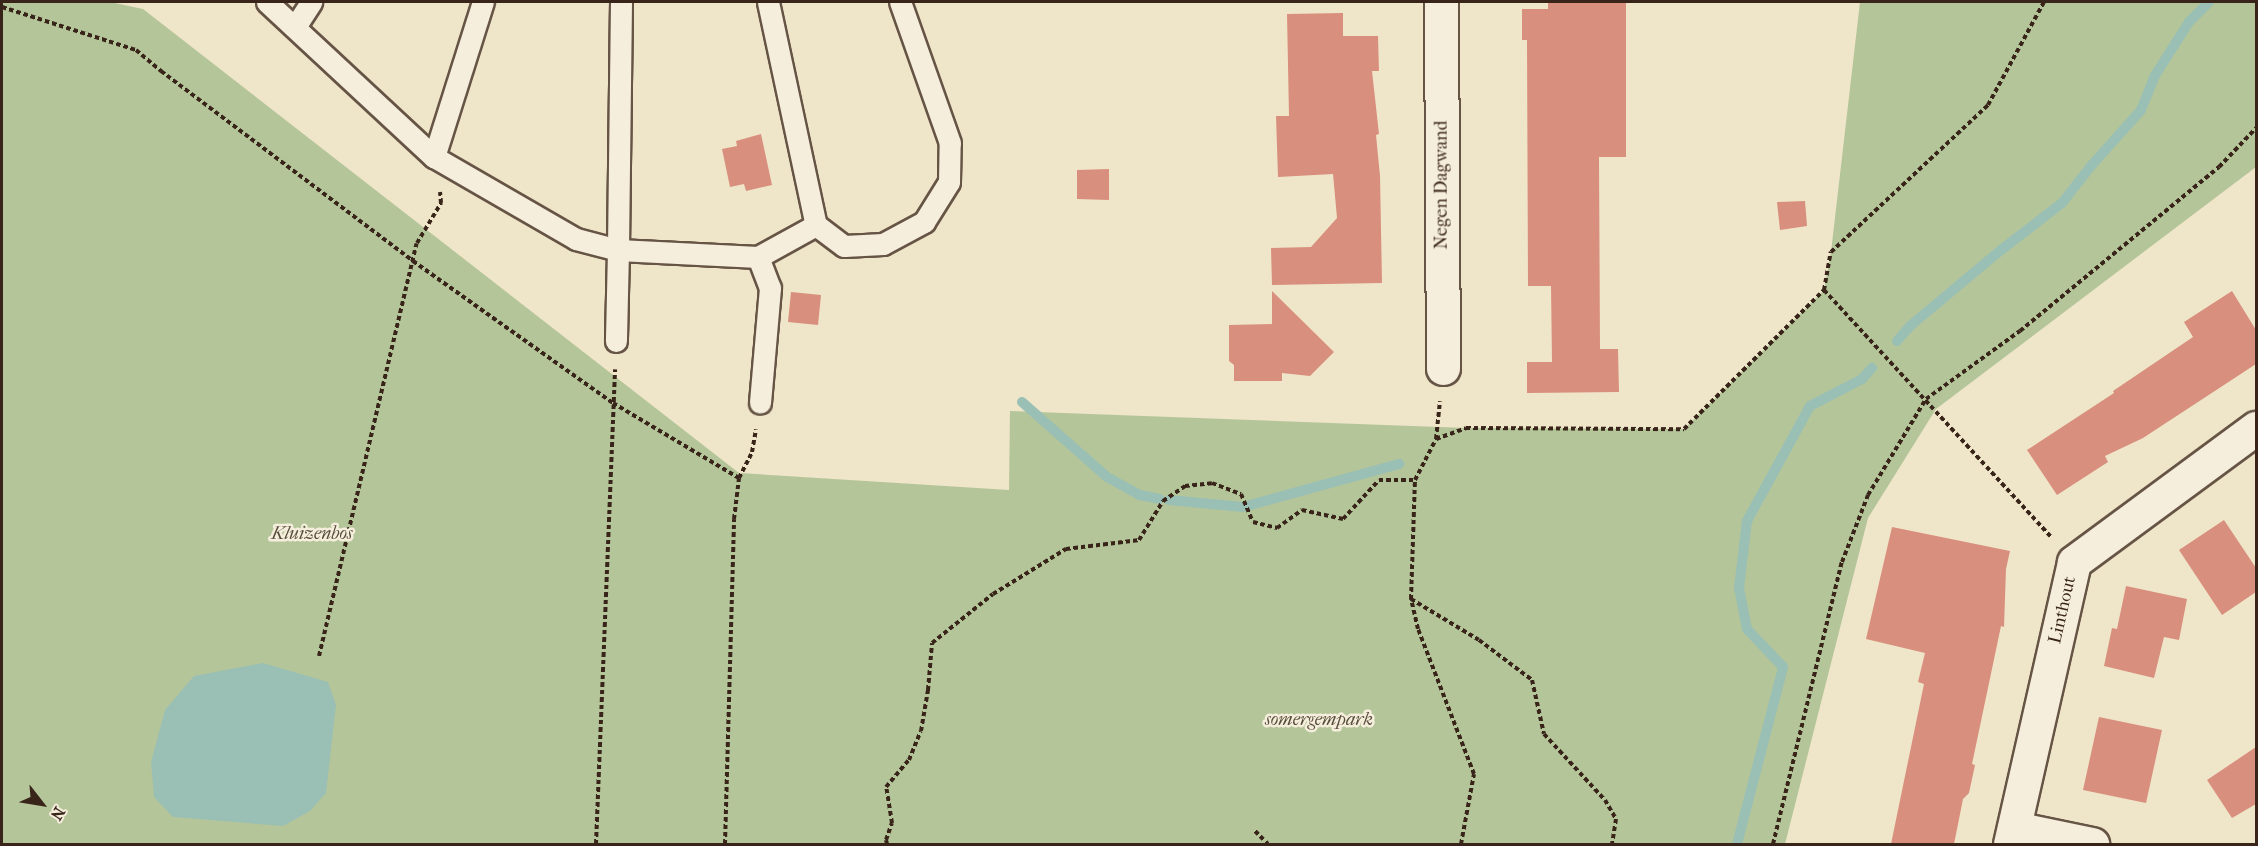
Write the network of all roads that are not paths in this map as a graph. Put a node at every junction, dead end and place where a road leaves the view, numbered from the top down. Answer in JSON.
{"nodes":[{"id":1,"x":267,"y":2,"type":"edge"},
{"id":2,"x":311,"y":2,"type":"edge"},
{"id":3,"x":483,"y":2,"type":"edge"},
{"id":4,"x":621,"y":2,"type":"edge"},
{"id":5,"x":768,"y":2,"type":"edge"},
{"id":6,"x":900,"y":2,"type":"edge"},
{"id":7,"x":1441,"y":2,"type":"edge"},
{"id":8,"x":295,"y":27,"type":"junction"},
{"id":9,"x":434,"y":157,"type":"junction"},
{"id":10,"x":816,"y":225,"type":"junction"},
{"id":11,"x":618,"y":250,"type":"junction"},
{"id":12,"x":758,"y":257,"type":"junction"},
{"id":13,"x":616,"y":340,"type":"road end"},
{"id":14,"x":1443,"y":368,"type":"dead end"},
{"id":15,"x":760,"y":403,"type":"road end"},
{"id":16,"x":2256,"y":428,"type":"edge"},
{"id":17,"x":2012,"y":836,"type":"edge"},
{"id":18,"x":2092,"y":844,"type":"edge"}],
"edges":[{"from":1,"to":8,"type":"lane"},
{"from":2,"to":8,"type":"lane"},
{"from":3,"to":9,"type":"lane"},
{"from":4,"to":11,"type":"lane"},
{"from":5,"to":10,"type":"lane"},
{"from":6,"to":10,"type":"lane"},
{"from":7,"to":14,"type":"street","name":"Negen Dagwand"},
{"from":8,"to":9,"type":"lane"},
{"from":9,"to":11,"type":"lane"},
{"from":10,"to":12,"type":"lane"},
{"from":11,"to":12,"type":"lane"},
{"from":11,"to":13,"type":"lane"},
{"from":12,"to":15,"type":"lane"},
{"from":16,"to":17,"type":"street","name":"Linthout"},
{"from":17,"to":18,"type":"street"}]}
